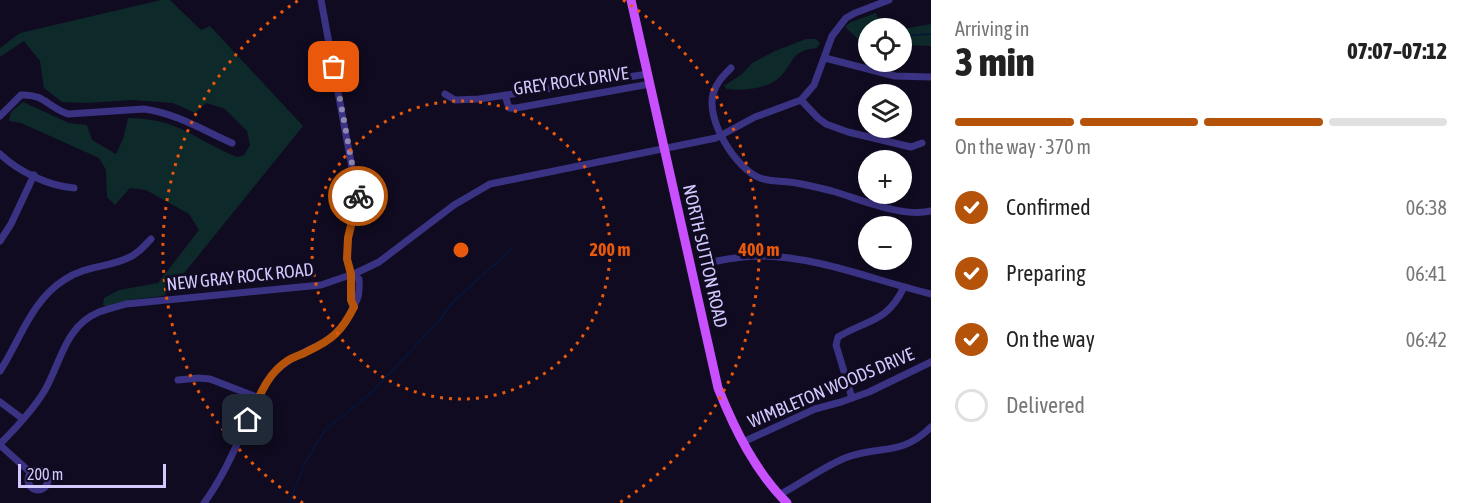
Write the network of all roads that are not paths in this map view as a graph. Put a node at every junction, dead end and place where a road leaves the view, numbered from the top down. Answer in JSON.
{"nodes":[{"id":1,"x":321,"y":0,"type":"edge"},
{"id":2,"x":631,"y":0,"type":"edge"},
{"id":3,"x":889,"y":0,"type":"edge"},
{"id":4,"x":825,"y":58,"type":"junction"},
{"id":5,"x":731,"y":68,"type":"dead end"},
{"id":6,"x":931,"y":77,"type":"edge"},
{"id":7,"x":649,"y":79,"type":"junction"},
{"id":8,"x":445,"y":94,"type":"dead end"},
{"id":9,"x":505,"y":95,"type":"junction"},
{"id":10,"x":801,"y":100,"type":"junction"},
{"id":11,"x":0,"y":116,"type":"edge"},
{"id":12,"x":722,"y":135,"type":"junction"},
{"id":13,"x":232,"y":143,"type":"dead end"},
{"id":14,"x":922,"y":143,"type":"dead end"},
{"id":15,"x":664,"y":150,"type":"junction"},
{"id":16,"x":0,"y":154,"type":"edge"},
{"id":17,"x":34,"y":175,"type":"junction"},
{"id":18,"x":74,"y":188,"type":"dead end"},
{"id":19,"x":931,"y":211,"type":"edge"},
{"id":20,"x":151,"y":239,"type":"dead end"},
{"id":21,"x":0,"y":241,"type":"edge"},
{"id":22,"x":717,"y":261,"type":"dead end"},
{"id":23,"x":351,"y":274,"type":"junction"},
{"id":24,"x":904,"y":287,"type":"junction"},
{"id":25,"x":931,"y":294,"type":"edge"},
{"id":26,"x":931,"y":362,"type":"edge"},
{"id":27,"x":0,"y":370,"type":"edge"},
{"id":28,"x":178,"y":380,"type":"dead end"},
{"id":29,"x":259,"y":398,"type":"junction"},
{"id":30,"x":852,"y":398,"type":"junction"},
{"id":31,"x":0,"y":402,"type":"edge"},
{"id":32,"x":23,"y":419,"type":"junction"},
{"id":33,"x":931,"y":427,"type":"edge"},
{"id":34,"x":742,"y":442,"type":"junction"},
{"id":35,"x":0,"y":444,"type":"edge"},
{"id":36,"x":31,"y":473,"type":"dead end"},
{"id":37,"x":779,"y":495,"type":"junction"},
{"id":38,"x":204,"y":503,"type":"edge"},
{"id":39,"x":787,"y":503,"type":"edge"}],
"edges":[{"from":1,"to":23,"type":"street"},
{"from":2,"to":7,"type":"main road","name":"NORTH SUTTON ROAD"},
{"from":3,"to":4,"type":"street"},
{"from":4,"to":6,"type":"street"},
{"from":4,"to":10,"type":"street"},
{"from":5,"to":12,"type":"street"},
{"from":7,"to":9,"type":"street","name":"GREY ROCK DRIVE"},
{"from":7,"to":9,"type":"street","name":"GREY ROCK DRIVE"},
{"from":7,"to":15,"type":"main road","name":"NORTH SUTTON ROAD"},
{"from":8,"to":9,"type":"street","name":"GREY ROCK DRIVE"},
{"from":10,"to":12,"type":"street","name":"NEW GRAY ROCK ROAD"},
{"from":10,"to":14,"type":"street"},
{"from":11,"to":13,"type":"street"},
{"from":12,"to":15,"type":"street","name":"NEW GRAY ROCK ROAD"},
{"from":12,"to":19,"type":"street"},
{"from":15,"to":23,"type":"street","name":"NEW GRAY ROCK ROAD"},
{"from":15,"to":34,"type":"main road","name":"NORTH SUTTON ROAD"},
{"from":16,"to":17,"type":"street"},
{"from":17,"to":18,"type":"street"},
{"from":17,"to":21,"type":"street"},
{"from":20,"to":27,"type":"street"},
{"from":22,"to":24,"type":"street"},
{"from":23,"to":29,"type":"street"},
{"from":23,"to":32,"type":"street","name":"NEW GRAY ROCK ROAD"},
{"from":24,"to":25,"type":"street"},
{"from":24,"to":30,"type":"street"},
{"from":26,"to":30,"type":"street","name":"WIMBLETON WOODS DRIVE"},
{"from":28,"to":29,"type":"street"},
{"from":29,"to":38,"type":"street"},
{"from":30,"to":34,"type":"street","name":"WIMBLETON WOODS DRIVE"},
{"from":31,"to":32,"type":"street"},
{"from":32,"to":35,"type":"street","name":"NEW GRAY ROCK ROAD"},
{"from":33,"to":37,"type":"street"},
{"from":34,"to":37,"type":"main road","name":"NORTH SUTTON ROAD"},
{"from":35,"to":36,"type":"street"},
{"from":37,"to":39,"type":"main road","name":"NORTH SUTTON ROAD"}]}
